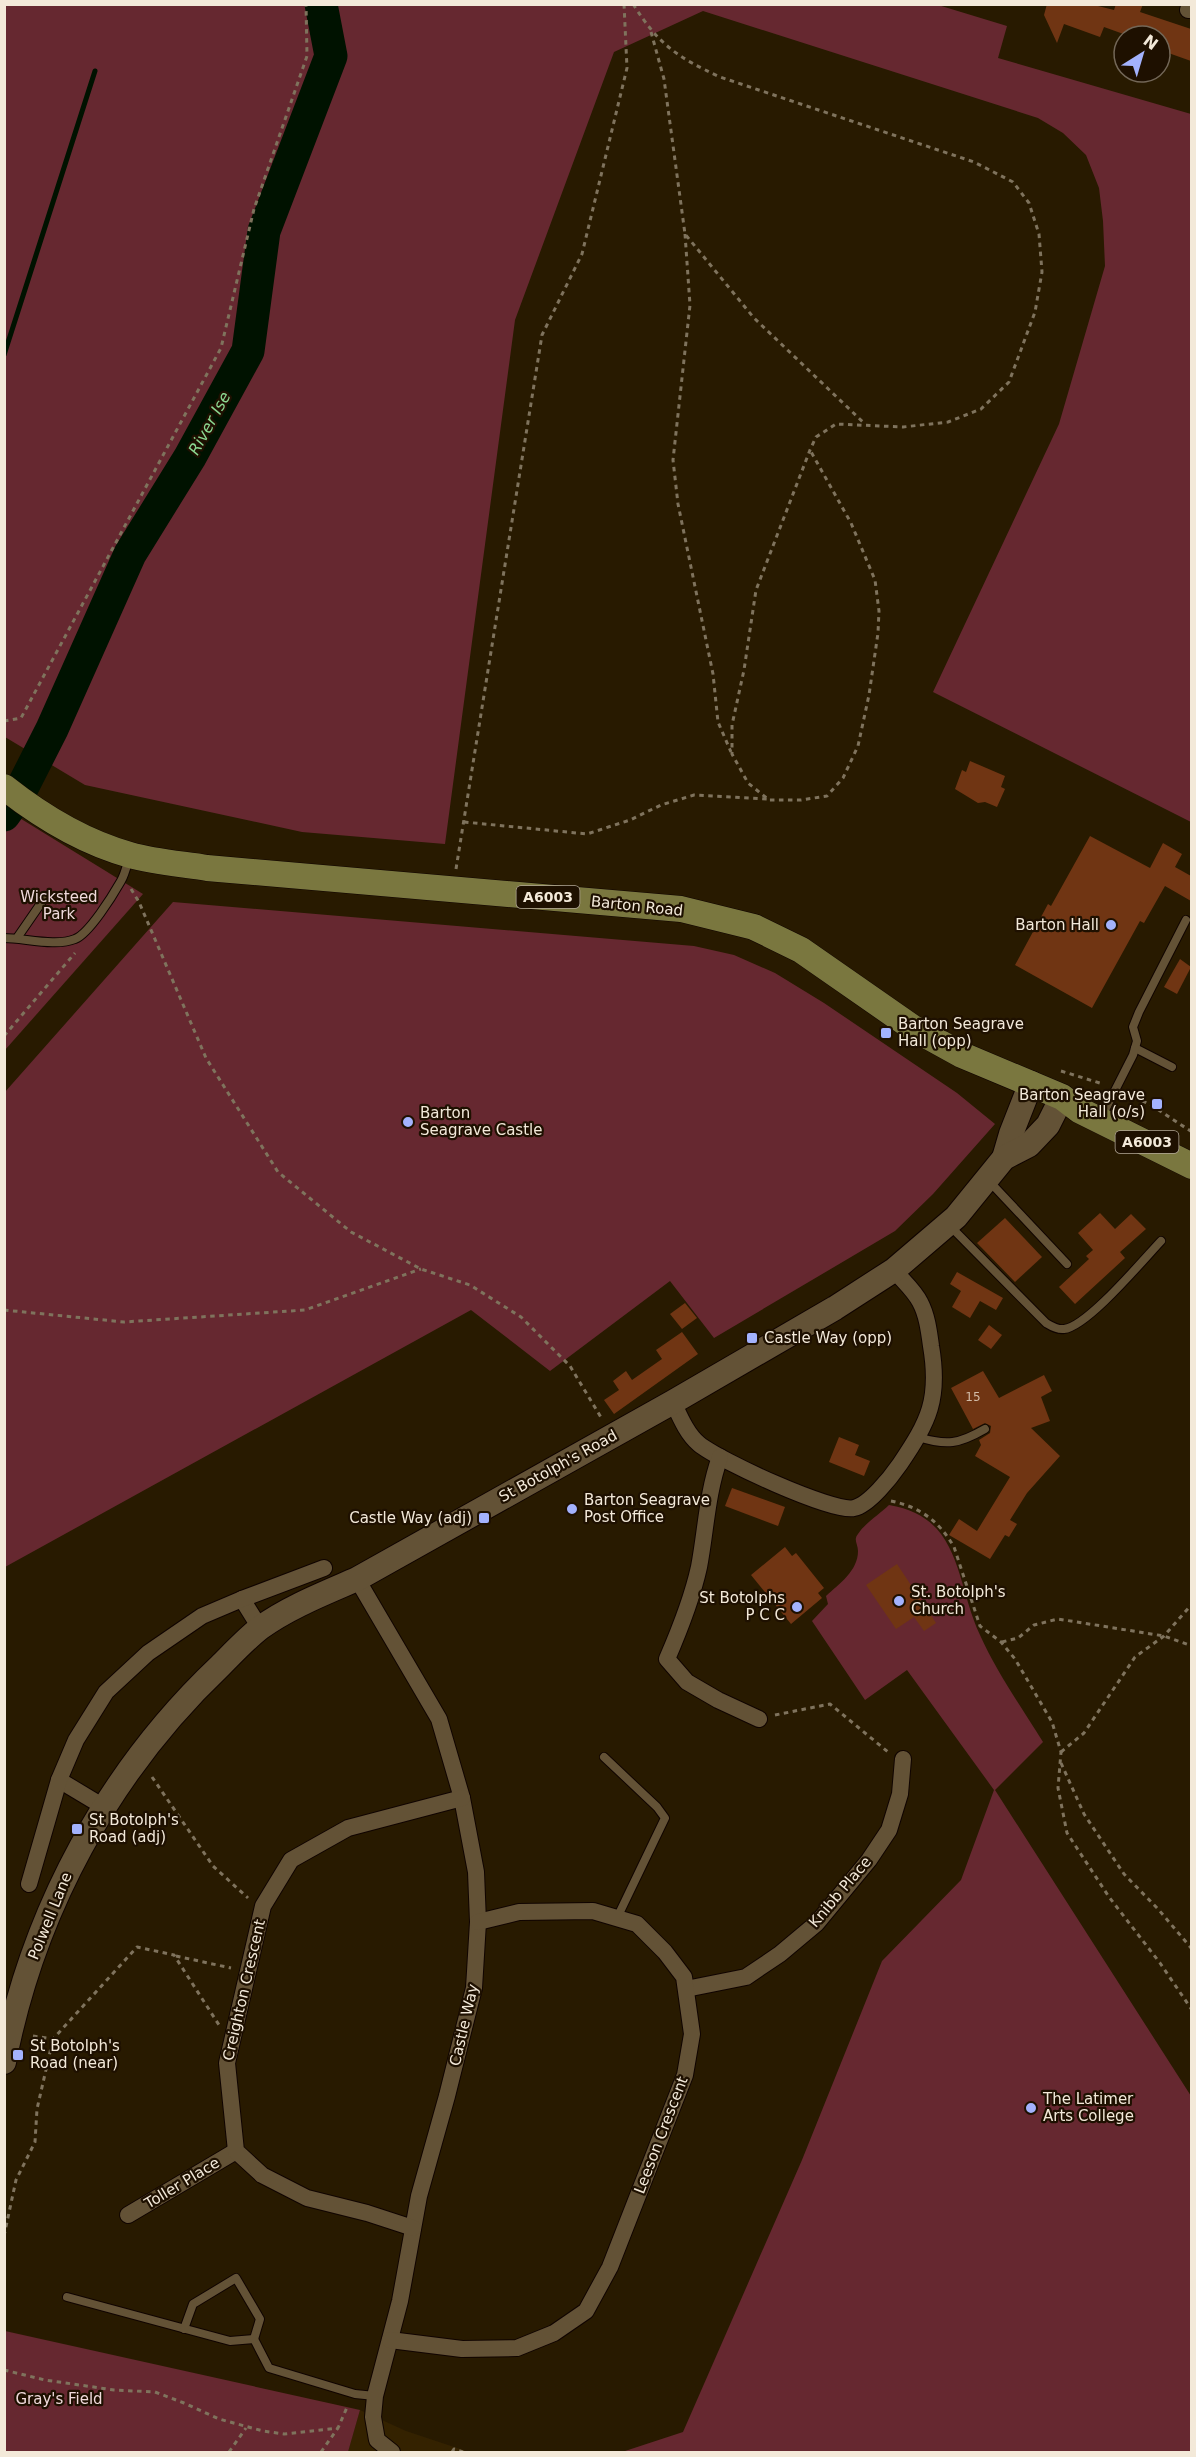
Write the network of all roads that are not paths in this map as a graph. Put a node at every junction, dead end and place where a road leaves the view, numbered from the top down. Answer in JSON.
{"nodes":[{"id":1,"x":4,"y":788,"type":"edge"},
{"id":2,"x":130,"y":855,"type":"junction"},
{"id":3,"x":46,"y":896,"type":"dead end"},
{"id":4,"x":1186,"y":920,"type":"dead end"},
{"id":5,"x":4,"y":938,"type":"edge"},
{"id":6,"x":17,"y":938,"type":"junction"},
{"id":7,"x":1135,"y":1048,"type":"junction"},
{"id":8,"x":1172,"y":1067,"type":"dead end"},
{"id":9,"x":1031,"y":1083,"type":"junction"},
{"id":10,"x":1062,"y":1097,"type":"junction"},
{"id":11,"x":1105,"y":1112,"type":"junction"},
{"id":12,"x":1190,"y":1147,"type":"edge"},
{"id":13,"x":1004,"y":1158,"type":"junction"},
{"id":14,"x":988,"y":1179,"type":"junction"},
{"id":15,"x":948,"y":1225,"type":"junction"},
{"id":16,"x":1161,"y":1241,"type":"dead end"},
{"id":17,"x":1067,"y":1264,"type":"dead end"},
{"id":18,"x":894,"y":1270,"type":"junction"},
{"id":19,"x":673,"y":1402,"type":"junction"},
{"id":20,"x":985,"y":1429,"type":"dead end"},
{"id":21,"x":918,"y":1437,"type":"junction"},
{"id":22,"x":720,"y":1457,"type":"junction"},
{"id":23,"x":324,"y":1568,"type":"dead end"},
{"id":24,"x":357,"y":1579,"type":"junction"},
{"id":25,"x":242,"y":1599,"type":"junction"},
{"id":26,"x":260,"y":1628,"type":"junction"},
{"id":27,"x":759,"y":1719,"type":"road end"},
{"id":28,"x":604,"y":1757,"type":"dead end"},
{"id":29,"x":903,"y":1759,"type":"road end"},
{"id":30,"x":59,"y":1780,"type":"junction"},
{"id":31,"x":122,"y":1782,"type":"joint"},
{"id":32,"x":462,"y":1798,"type":"junction"},
{"id":33,"x":104,"y":1807,"type":"junction"},
{"id":34,"x":29,"y":1884,"type":"dead end"},
{"id":35,"x":617,"y":1918,"type":"junction"},
{"id":36,"x":478,"y":1922,"type":"junction"},
{"id":37,"x":686,"y":1989,"type":"junction"},
{"id":38,"x":4,"y":2062,"type":"edge"},
{"id":39,"x":236,"y":2151,"type":"junction"},
{"id":40,"x":128,"y":2216,"type":"dead end"},
{"id":41,"x":413,"y":2228,"type":"junction"},
{"id":42,"x":67,"y":2297,"type":"dead end"},
{"id":43,"x":184,"y":2329,"type":"junction"},
{"id":44,"x":254,"y":2339,"type":"junction"},
{"id":45,"x":390,"y":2340,"type":"junction"},
{"id":46,"x":375,"y":2396,"type":"junction"},
{"id":47,"x":392,"y":2452,"type":"edge"}],
"edges":[{"from":1,"to":2,"type":"main road","name":"Barton Road","number":"A6003"},
{"from":2,"to":6,"type":"lane"},
{"from":2,"to":9,"type":"main road","name":"Barton Road","number":"A6003"},
{"from":3,"to":6,"type":"lane"},
{"from":4,"to":7,"type":"lane"},
{"from":5,"to":6,"type":"lane"},
{"from":7,"to":8,"type":"lane"},
{"from":7,"to":11,"type":"lane"},
{"from":9,"to":10,"type":"main road","name":"Barton Road","number":"A6003"},
{"from":9,"to":13,"type":"street","name":"St Botolph's Road"},
{"from":10,"to":11,"type":"main road","name":"Barton Road","number":"A6003"},
{"from":10,"to":13,"type":"street","name":"St Botolph's Road"},
{"from":11,"to":12,"type":"main road","name":"Barton Road","number":"A6003"},
{"from":13,"to":14,"type":"street","name":"St Botolph's Road"},
{"from":14,"to":15,"type":"street","name":"St Botolph's Road"},
{"from":14,"to":17,"type":"lane"},
{"from":15,"to":16,"type":"lane"},
{"from":15,"to":18,"type":"street","name":"St Botolph's Road"},
{"from":18,"to":19,"type":"street","name":"St Botolph's Road"},
{"from":18,"to":21,"type":"street"},
{"from":19,"to":22,"type":"street"},
{"from":19,"to":24,"type":"street","name":"St Botolph's Road"},
{"from":20,"to":21,"type":"lane"},
{"from":21,"to":22,"type":"street"},
{"from":22,"to":27,"type":"street"},
{"from":23,"to":25,"type":"street"},
{"from":24,"to":26,"type":"street","name":"St Botolph's Road"},
{"from":24,"to":32,"type":"street","name":"Castle Way"},
{"from":25,"to":26,"type":"street"},
{"from":25,"to":30,"type":"street"},
{"from":26,"to":31,"type":"street","name":"St Botolph's Road"},
{"from":28,"to":35,"type":"lane"},
{"from":29,"to":37,"type":"street","name":"Knibb Place"},
{"from":30,"to":33,"type":"street"},
{"from":30,"to":34,"type":"street"},
{"from":31,"to":33,"type":"street","name":"Polwell Lane"},
{"from":32,"to":36,"type":"street","name":"Castle Way"},
{"from":32,"to":39,"type":"street","name":"Creighton Crescent"},
{"from":33,"to":38,"type":"street","name":"Polwell Lane"},
{"from":35,"to":36,"type":"street","name":"Leeson Crescent"},
{"from":35,"to":37,"type":"street","name":"Leeson Crescent"},
{"from":36,"to":41,"type":"street","name":"Castle Way"},
{"from":37,"to":45,"type":"street","name":"Leeson Crescent"},
{"from":39,"to":40,"type":"street","name":"Toller Place"},
{"from":39,"to":41,"type":"street"},
{"from":41,"to":45,"type":"street","name":"Castle Way"},
{"from":42,"to":43,"type":"lane"},
{"from":43,"to":44,"type":"lane"},
{"from":43,"to":44,"type":"lane"},
{"from":44,"to":46,"type":"lane"},
{"from":45,"to":46,"type":"street","name":"Castle Way"},
{"from":46,"to":47,"type":"street","name":"Castle Way"}]}
